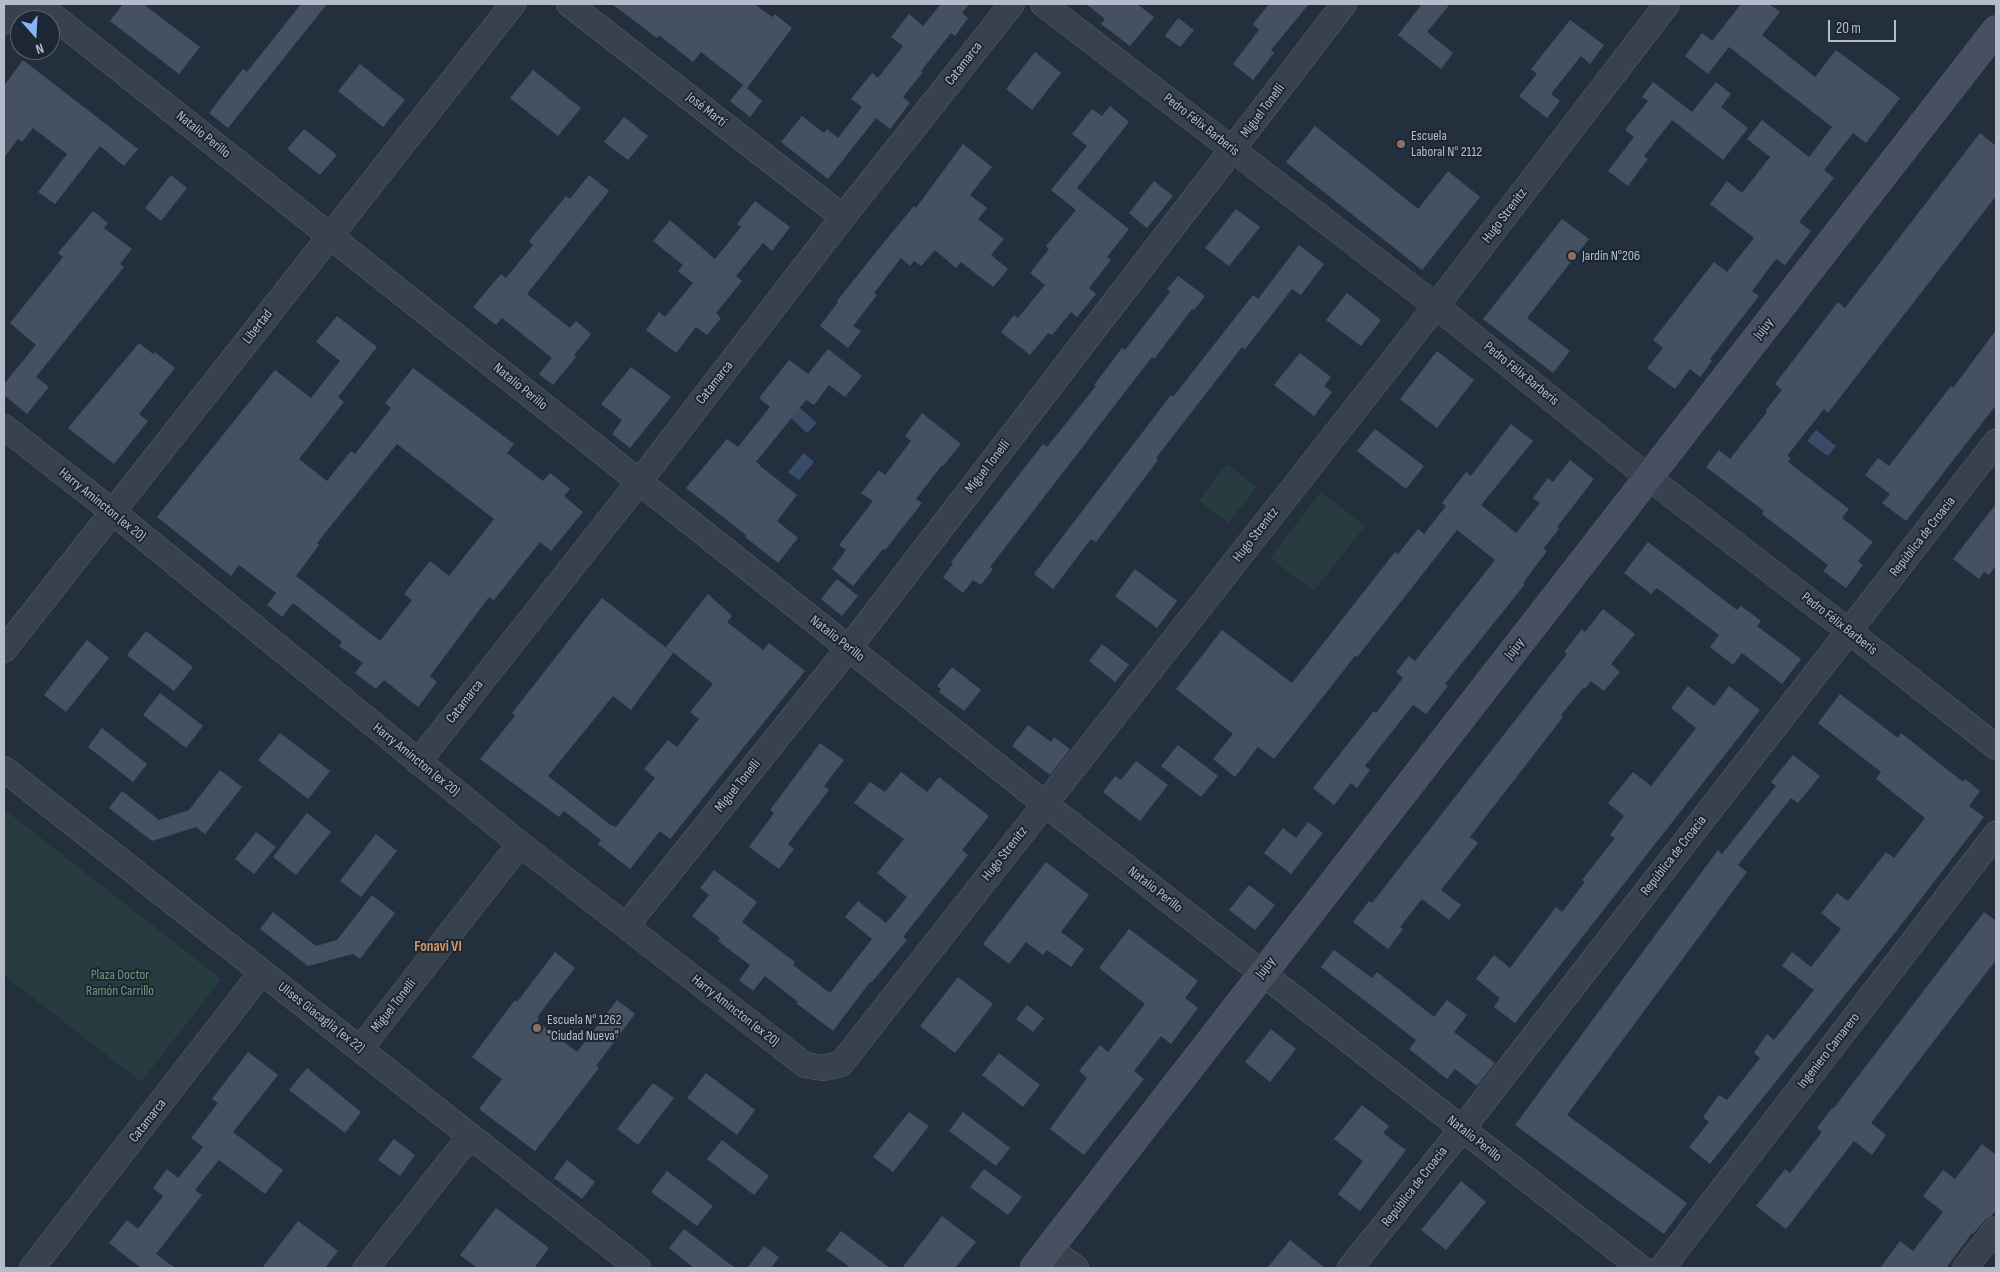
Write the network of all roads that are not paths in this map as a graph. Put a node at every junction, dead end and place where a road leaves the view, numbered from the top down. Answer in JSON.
{"nodes":[{"id":1,"x":18,"y":4,"type":"edge"},
{"id":2,"x":38,"y":4,"type":"edge"},
{"id":3,"x":513,"y":4,"type":"edge"},
{"id":4,"x":569,"y":4,"type":"edge"},
{"id":5,"x":1012,"y":4,"type":"edge"},
{"id":6,"x":1043,"y":4,"type":"edge"},
{"id":7,"x":1344,"y":4,"type":"edge"},
{"id":8,"x":1667,"y":4,"type":"edge"},
{"id":9,"x":4,"y":22,"type":"edge"},
{"id":10,"x":1996,"y":30,"type":"edge"},
{"id":11,"x":1233,"y":150,"type":"junction"},
{"id":12,"x":844,"y":217,"type":"junction"},
{"id":13,"x":329,"y":236,"type":"junction"},
{"id":14,"x":1436,"y":306,"type":"junction"},
{"id":15,"x":4,"y":427,"type":"edge"},
{"id":16,"x":1996,"y":442,"type":"edge"},
{"id":17,"x":1649,"y":478,"type":"junction"},
{"id":18,"x":639,"y":482,"type":"junction"},
{"id":19,"x":113,"y":512,"type":"junction"},
{"id":20,"x":1850,"y":632,"type":"junction"},
{"id":21,"x":848,"y":649,"type":"junction"},
{"id":22,"x":4,"y":650,"type":"edge"},
{"id":23,"x":1996,"y":747,"type":"edge"},
{"id":24,"x":418,"y":762,"type":"junction"},
{"id":25,"x":4,"y":769,"type":"edge"},
{"id":26,"x":1045,"y":804,"type":"junction"},
{"id":27,"x":1996,"y":834,"type":"edge"},
{"id":28,"x":520,"y":844,"type":"junction"},
{"id":29,"x":626,"y":926,"type":"junction"},
{"id":30,"x":262,"y":972,"type":"junction"},
{"id":31,"x":1262,"y":973,"type":"junction"},
{"id":32,"x":360,"y":1049,"type":"junction"},
{"id":33,"x":840,"y":1064,"type":"joint"},
{"id":34,"x":1462,"y":1128,"type":"junction"},
{"id":35,"x":470,"y":1136,"type":"junction"},
{"id":36,"x":1996,"y":1229,"type":"edge"},
{"id":37,"x":1042,"y":1258,"type":"edge"},
{"id":38,"x":32,"y":1268,"type":"edge"},
{"id":39,"x":366,"y":1268,"type":"edge"},
{"id":40,"x":638,"y":1268,"type":"edge"},
{"id":41,"x":1076,"y":1268,"type":"edge"},
{"id":42,"x":1350,"y":1268,"type":"edge"},
{"id":43,"x":1641,"y":1268,"type":"edge"},
{"id":44,"x":1662,"y":1268,"type":"edge"},
{"id":45,"x":1965,"y":1268,"type":"edge"}],
"edges":[{"from":1,"to":9,"type":"street"},
{"from":2,"to":13,"type":"street","name":"Natalio Perillo"},
{"from":3,"to":13,"type":"street","name":"Libertad"},
{"from":4,"to":12,"type":"street","name":"José Martí"},
{"from":5,"to":12,"type":"street","name":"Catamarca"},
{"from":6,"to":11,"type":"street","name":"Pedro Félix Barberis"},
{"from":7,"to":11,"type":"street","name":"Miguel Tonelli"},
{"from":8,"to":14,"type":"street","name":"Hugo Strenitz"},
{"from":10,"to":17,"type":"main road","name":"Jujuy"},
{"from":11,"to":14,"type":"street","name":"Pedro Félix Barberis"},
{"from":11,"to":21,"type":"street","name":"Miguel Tonelli"},
{"from":12,"to":18,"type":"street","name":"Catamarca"},
{"from":13,"to":18,"type":"street","name":"Natalio Perillo"},
{"from":13,"to":19,"type":"street","name":"Libertad"},
{"from":14,"to":17,"type":"street","name":"Pedro Félix Barberis"},
{"from":14,"to":26,"type":"street","name":"Hugo Strenitz"},
{"from":15,"to":19,"type":"street","name":"Harry Amincton (ex 20)"},
{"from":16,"to":20,"type":"street","name":"República de Croacia"},
{"from":17,"to":20,"type":"street","name":"Pedro Félix Barberis"},
{"from":17,"to":31,"type":"main road","name":"Jujuy"},
{"from":18,"to":21,"type":"street","name":"Natalio Perillo"},
{"from":18,"to":24,"type":"street","name":"Catamarca"},
{"from":19,"to":22,"type":"street","name":"Libertad"},
{"from":19,"to":24,"type":"street","name":"Harry Amincton (ex 20)"},
{"from":20,"to":23,"type":"street","name":"Pedro Félix Barberis"},
{"from":20,"to":34,"type":"street","name":"República de Croacia"},
{"from":21,"to":26,"type":"street","name":"Natalio Perillo"},
{"from":21,"to":29,"type":"street","name":"Miguel Tonelli"},
{"from":24,"to":28,"type":"street","name":"Harry Amincton (ex 20)"},
{"from":25,"to":30,"type":"street","name":"Ulises Giacaglia (ex 22)"},
{"from":26,"to":31,"type":"street","name":"Natalio Perillo"},
{"from":26,"to":33,"type":"street","name":"Hugo Strenitz"},
{"from":27,"to":44,"type":"street","name":"Ingeniero Camarero"},
{"from":28,"to":29,"type":"street","name":"Harry Amincton (ex 20)"},
{"from":28,"to":32,"type":"street","name":"Miguel Tonelli"},
{"from":29,"to":33,"type":"street","name":"Harry Amincton (ex 20)"},
{"from":30,"to":32,"type":"street","name":"Ulises Giacaglia (ex 22)"},
{"from":30,"to":38,"type":"street","name":"Catamarca"},
{"from":31,"to":34,"type":"street","name":"Natalio Perillo"},
{"from":31,"to":37,"type":"main road","name":"Jujuy"},
{"from":32,"to":35,"type":"street","name":"Ulises Giacaglia (ex 22)"},
{"from":34,"to":42,"type":"street","name":"República de Croacia"},
{"from":34,"to":43,"type":"street","name":"Natalio Perillo"},
{"from":35,"to":39,"type":"street"},
{"from":35,"to":40,"type":"street","name":"Ulises Giacaglia (ex 22)"},
{"from":36,"to":45,"type":"street"},
{"from":37,"to":41,"type":"street"}]}
